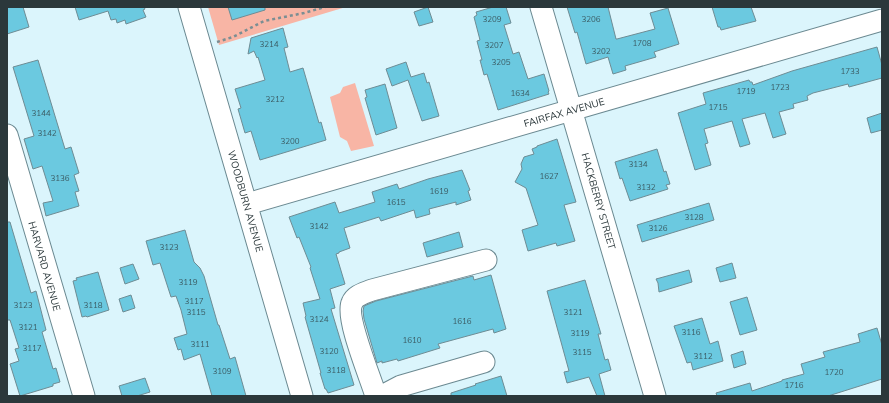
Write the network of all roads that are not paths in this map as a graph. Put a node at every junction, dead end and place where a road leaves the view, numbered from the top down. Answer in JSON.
{"nodes":[{"id":1,"x":188,"y":7,"type":"edge"},
{"id":2,"x":542,"y":7,"type":"edge"},
{"id":3,"x":882,"y":20,"type":"edge"},
{"id":4,"x":572,"y":109,"type":"junction"},
{"id":5,"x":7,"y":135,"type":"edge"},
{"id":6,"x":247,"y":204,"type":"junction"},
{"id":7,"x":486,"y":260,"type":"dead end"},
{"id":8,"x":484,"y":362,"type":"dead end"},
{"id":9,"x":84,"y":396,"type":"edge"},
{"id":10,"x":302,"y":396,"type":"edge"},
{"id":11,"x":376,"y":396,"type":"edge"},
{"id":12,"x":382,"y":396,"type":"edge"},
{"id":13,"x":654,"y":396,"type":"edge"}],
"edges":[{"from":1,"to":6,"type":"street","name":"WOODBURN AVENUE"},
{"from":2,"to":4,"type":"street","name":"HACKBERRY STREET"},
{"from":3,"to":4,"type":"street","name":"FAIRFAX AVENUE"},
{"from":4,"to":6,"type":"street","name":"FAIRFAX AVENUE"},
{"from":4,"to":13,"type":"street","name":"HACKBERRY STREET"},
{"from":5,"to":9,"type":"street","name":"HARVARD AVENUE"},
{"from":6,"to":10,"type":"street","name":"WOODBURN AVENUE"},
{"from":7,"to":11,"type":"street"},
{"from":8,"to":12,"type":"street"}]}
